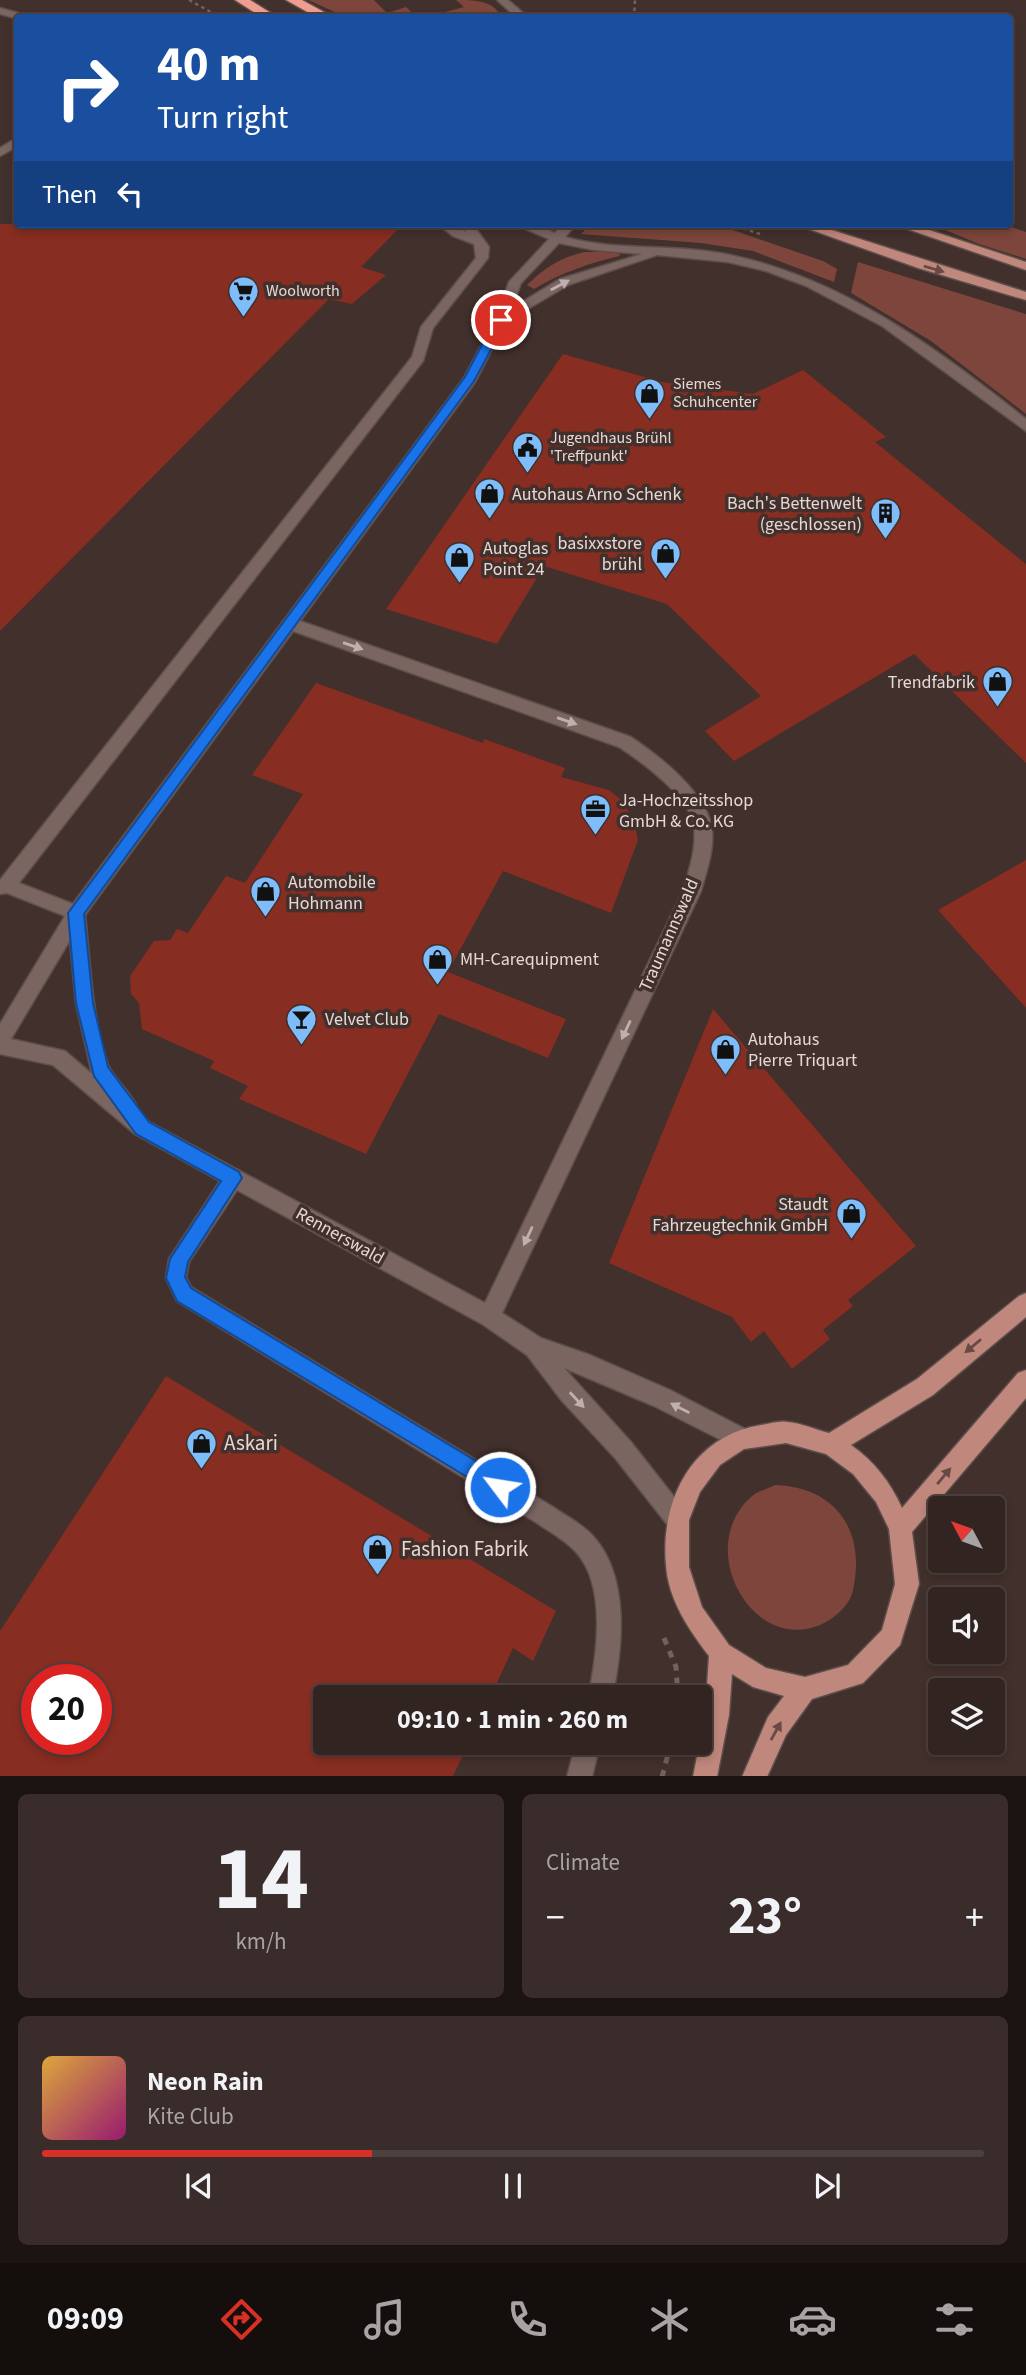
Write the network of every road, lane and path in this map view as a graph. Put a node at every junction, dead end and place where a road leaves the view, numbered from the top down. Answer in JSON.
{"nodes":[{"id":1,"x":189,"y":0,"type":"edge"},
{"id":2,"x":241,"y":0,"type":"edge"},
{"id":3,"x":292,"y":0,"type":"edge"},
{"id":4,"x":502,"y":0,"type":"edge"},
{"id":5,"x":214,"y":14,"type":"edge"},
{"id":6,"x":266,"y":14,"type":"edge"},
{"id":7,"x":322,"y":14,"type":"edge"},
{"id":8,"x":519,"y":14,"type":"edge"},
{"id":9,"x":450,"y":228,"type":"edge"},
{"id":10,"x":470,"y":228,"type":"edge"},
{"id":11,"x":530,"y":228,"type":"edge"},
{"id":12,"x":566,"y":228,"type":"edge"},
{"id":13,"x":813,"y":228,"type":"edge"},
{"id":14,"x":912,"y":228,"type":"edge"},
{"id":15,"x":556,"y":238,"type":"junction"},
{"id":16,"x":478,"y":241,"type":"junction"},
{"id":17,"x":660,"y":253,"type":"junction"},
{"id":18,"x":1026,"y":266,"type":"edge"},
{"id":19,"x":1026,"y":296,"type":"edge"},
{"id":20,"x":501,"y":320,"type":"junction"},
{"id":21,"x":1026,"y":426,"type":"edge"},
{"id":22,"x":288,"y":623,"type":"junction"},
{"id":23,"x":3,"y":886,"type":"edge"},
{"id":24,"x":76,"y":913,"type":"junction"},
{"id":25,"x":0,"y":1043,"type":"edge"},
{"id":26,"x":142,"y":1128,"type":"junction"},
{"id":27,"x":233,"y":1178,"type":"junction"},
{"id":28,"x":1026,"y":1303,"type":"edge"},
{"id":29,"x":489,"y":1317,"type":"junction"},
{"id":30,"x":535,"y":1347,"type":"junction"},
{"id":31,"x":1026,"y":1381,"type":"edge"},
{"id":32,"x":741,"y":1439,"type":"junction"},
{"id":33,"x":831,"y":1445,"type":"junction"},
{"id":34,"x":678,"y":1520,"type":"junction"},
{"id":35,"x":900,"y":1528,"type":"junction"},
{"id":36,"x":721,"y":1653,"type":"junction"},
{"id":37,"x":603,"y":1685,"type":"edge"},
{"id":38,"x":805,"y":1689,"type":"junction"},
{"id":39,"x":585,"y":1755,"type":"edge"},
{"id":40,"x":668,"y":1755,"type":"edge"},
{"id":41,"x":579,"y":1776,"type":"edge"},
{"id":42,"x":662,"y":1776,"type":"edge"},
{"id":43,"x":705,"y":1776,"type":"edge"},
{"id":44,"x":754,"y":1776,"type":"edge"}],
"edges":[{"from":1,"to":5,"type":"path"},
{"from":2,"to":6,"type":"highway"},
{"from":3,"to":7,"type":"highway"},
{"from":4,"to":8,"type":"street"},
{"from":9,"to":16,"type":"street"},
{"from":10,"to":16,"type":"street"},
{"from":11,"to":15,"type":"street"},
{"from":12,"to":15,"type":"street","name":"Rennerswald"},
{"from":13,"to":19,"type":"main road","one_way":true},
{"from":14,"to":18,"type":"main road"},
{"from":15,"to":17,"type":"street"},
{"from":15,"to":20,"type":"street","name":"Rennerswald"},
{"from":16,"to":23,"type":"street"},
{"from":20,"to":17,"type":"street","one_way":true},
{"from":17,"to":21,"type":"street"},
{"from":20,"to":22,"type":"street","name":"Rennerswald"},
{"from":22,"to":24,"type":"street","name":"Rennerswald"},
{"from":22,"to":29,"type":"street","name":"Traumannswald","one_way":true},
{"from":23,"to":24,"type":"street"},
{"from":24,"to":25,"type":"street","name":"Rennerswald"},
{"from":24,"to":26,"type":"street","name":"Rennerswald"},
{"from":25,"to":26,"type":"street","name":"Rennerswald"},
{"from":26,"to":27,"type":"street","name":"Rennerswald"},
{"from":27,"to":29,"type":"street","name":"Rennerswald"},
{"from":27,"to":37,"type":"street"},
{"from":28,"to":33,"type":"main road","one_way":true},
{"from":29,"to":30,"type":"street","name":"Rennerswald"},
{"from":32,"to":30,"type":"street","name":"Rennerswald","one_way":true},
{"from":30,"to":34,"type":"street","name":"Rennerswald","one_way":true},
{"from":35,"to":31,"type":"main road","one_way":true},
{"from":32,"to":33,"type":"main road"},
{"from":32,"to":34,"type":"main road"},
{"from":33,"to":35,"type":"main road"},
{"from":34,"to":36,"type":"main road"},
{"from":35,"to":38,"type":"main road"},
{"from":36,"to":38,"type":"main road"},
{"from":36,"to":43,"type":"main road"},
{"from":44,"to":38,"type":"main road","one_way":true},
{"from":39,"to":41,"type":"street"},
{"from":40,"to":42,"type":"path"}]}
